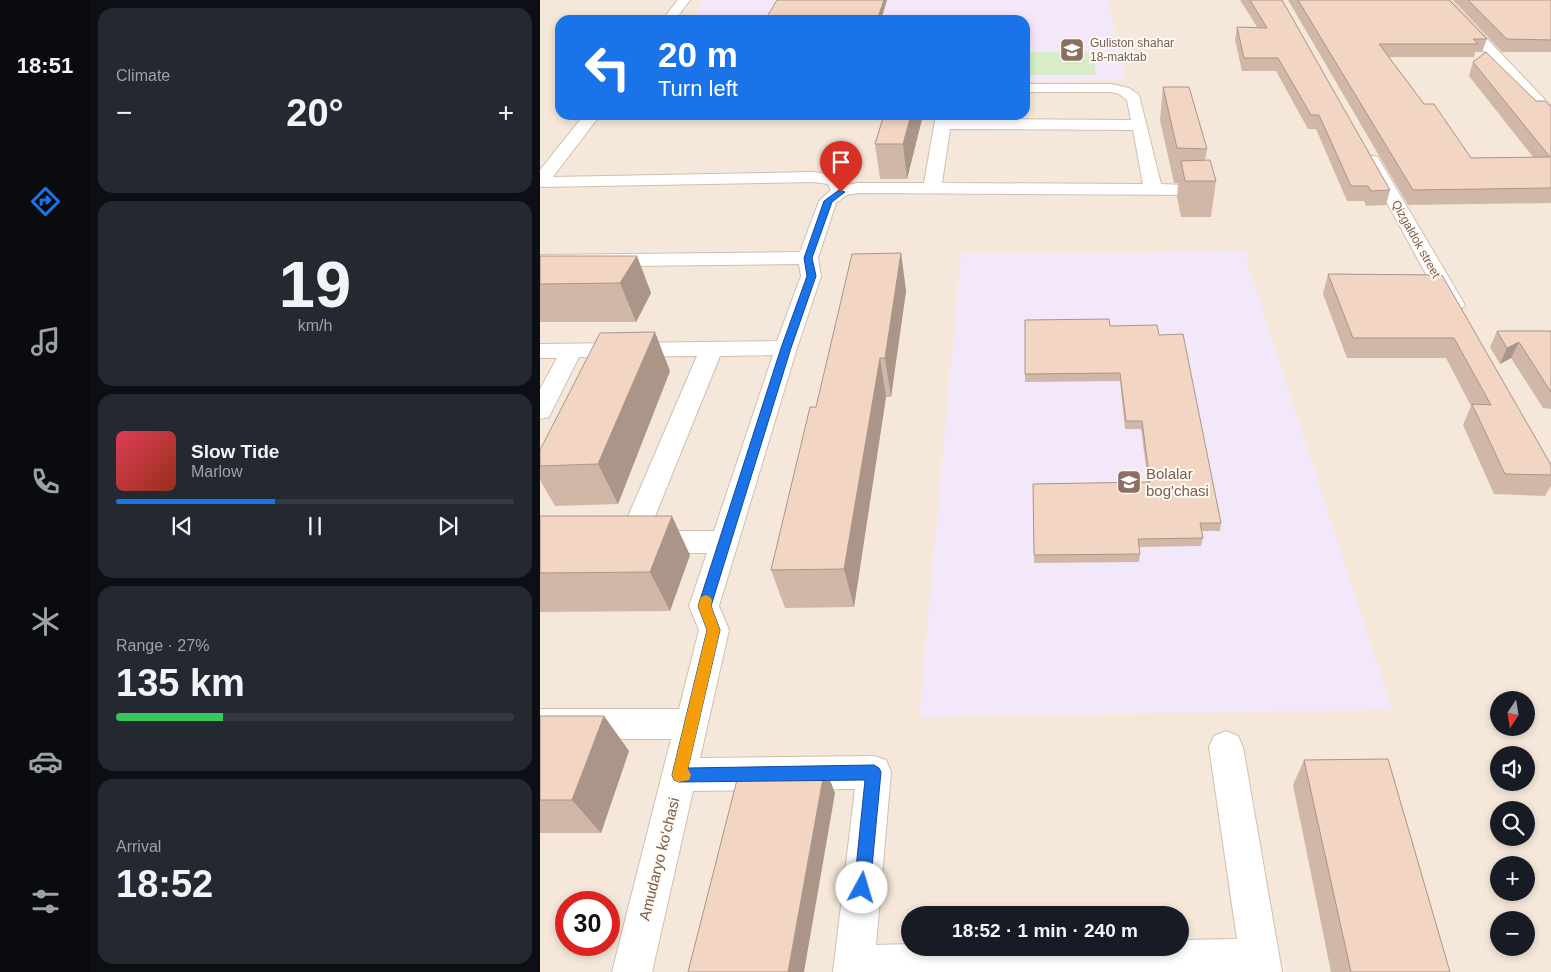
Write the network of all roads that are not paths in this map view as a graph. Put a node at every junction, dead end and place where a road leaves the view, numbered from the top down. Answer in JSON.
{"nodes":[{"id":1,"x":684,"y":0,"type":"edge"},
{"id":2,"x":1443,"y":0,"type":"edge"},
{"id":3,"x":672,"y":15,"type":"edge"},
{"id":4,"x":1030,"y":88,"type":"edge"},
{"id":5,"x":1551,"y":115,"type":"edge"},
{"id":6,"x":588,"y":120,"type":"edge"},
{"id":7,"x":944,"y":120,"type":"edge"},
{"id":8,"x":1140,"y":125,"type":"junction"},
{"id":9,"x":1365,"y":148,"type":"edge"},
{"id":10,"x":540,"y":181,"type":"edge"},
{"id":11,"x":932,"y":189,"type":"junction"},
{"id":12,"x":1153,"y":190,"type":"junction"},
{"id":13,"x":1199,"y":190,"type":"edge"},
{"id":14,"x":841,"y":192,"type":"junction"},
{"id":15,"x":808,"y":258,"type":"junction"},
{"id":16,"x":540,"y":262,"type":"edge"},
{"id":17,"x":1463,"y":321,"type":"edge"},
{"id":18,"x":786,"y":348,"type":"junction"},
{"id":19,"x":711,"y":349,"type":"junction"},
{"id":20,"x":572,"y":350,"type":"junction"},
{"id":21,"x":540,"y":351,"type":"edge"},
{"id":22,"x":540,"y":411,"type":"edge"},
{"id":23,"x":604,"y":542,"type":"edge"},
{"id":24,"x":631,"y":542,"type":"junction"},
{"id":25,"x":724,"y":542,"type":"junction"},
{"id":26,"x":540,"y":724,"type":"edge"},
{"id":27,"x":692,"y":724,"type":"junction"},
{"id":28,"x":1226,"y":747,"type":"dead end"},
{"id":29,"x":679,"y":775,"type":"junction"},
{"id":30,"x":1261,"y":966,"type":"edge"},
{"id":31,"x":854,"y":968,"type":"edge"},
{"id":32,"x":632,"y":972,"type":"edge"}],
"edges":[{"from":1,"to":3,"type":"street"},
{"from":2,"to":5,"type":"street"},
{"from":4,"to":8,"type":"street"},
{"from":6,"to":10,"type":"street"},
{"from":7,"to":8,"type":"street"},
{"from":7,"to":11,"type":"street"},
{"from":8,"to":12,"type":"street"},
{"from":9,"to":17,"type":"street","name":"Qizgaldok street"},
{"from":10,"to":14,"type":"street"},
{"from":11,"to":12,"type":"street"},
{"from":11,"to":14,"type":"street"},
{"from":12,"to":13,"type":"street"},
{"from":14,"to":15,"type":"street"},
{"from":15,"to":16,"type":"street"},
{"from":15,"to":18,"type":"street","name":"Amudaryo ko'chasi"},
{"from":18,"to":19,"type":"street"},
{"from":18,"to":25,"type":"street","name":"Amudaryo ko'chasi"},
{"from":19,"to":20,"type":"street"},
{"from":19,"to":24,"type":"street"},
{"from":20,"to":21,"type":"street"},
{"from":20,"to":22,"type":"street"},
{"from":23,"to":24,"type":"street"},
{"from":24,"to":25,"type":"street"},
{"from":25,"to":27,"type":"street","name":"Amudaryo ko'chasi"},
{"from":26,"to":27,"type":"street"},
{"from":27,"to":29,"type":"street","name":"Amudaryo ko'chasi"},
{"from":28,"to":30,"type":"street"},
{"from":29,"to":31,"type":"street"},
{"from":29,"to":32,"type":"street","name":"Amudaryo ko'chasi"},
{"from":30,"to":31,"type":"street"}]}
